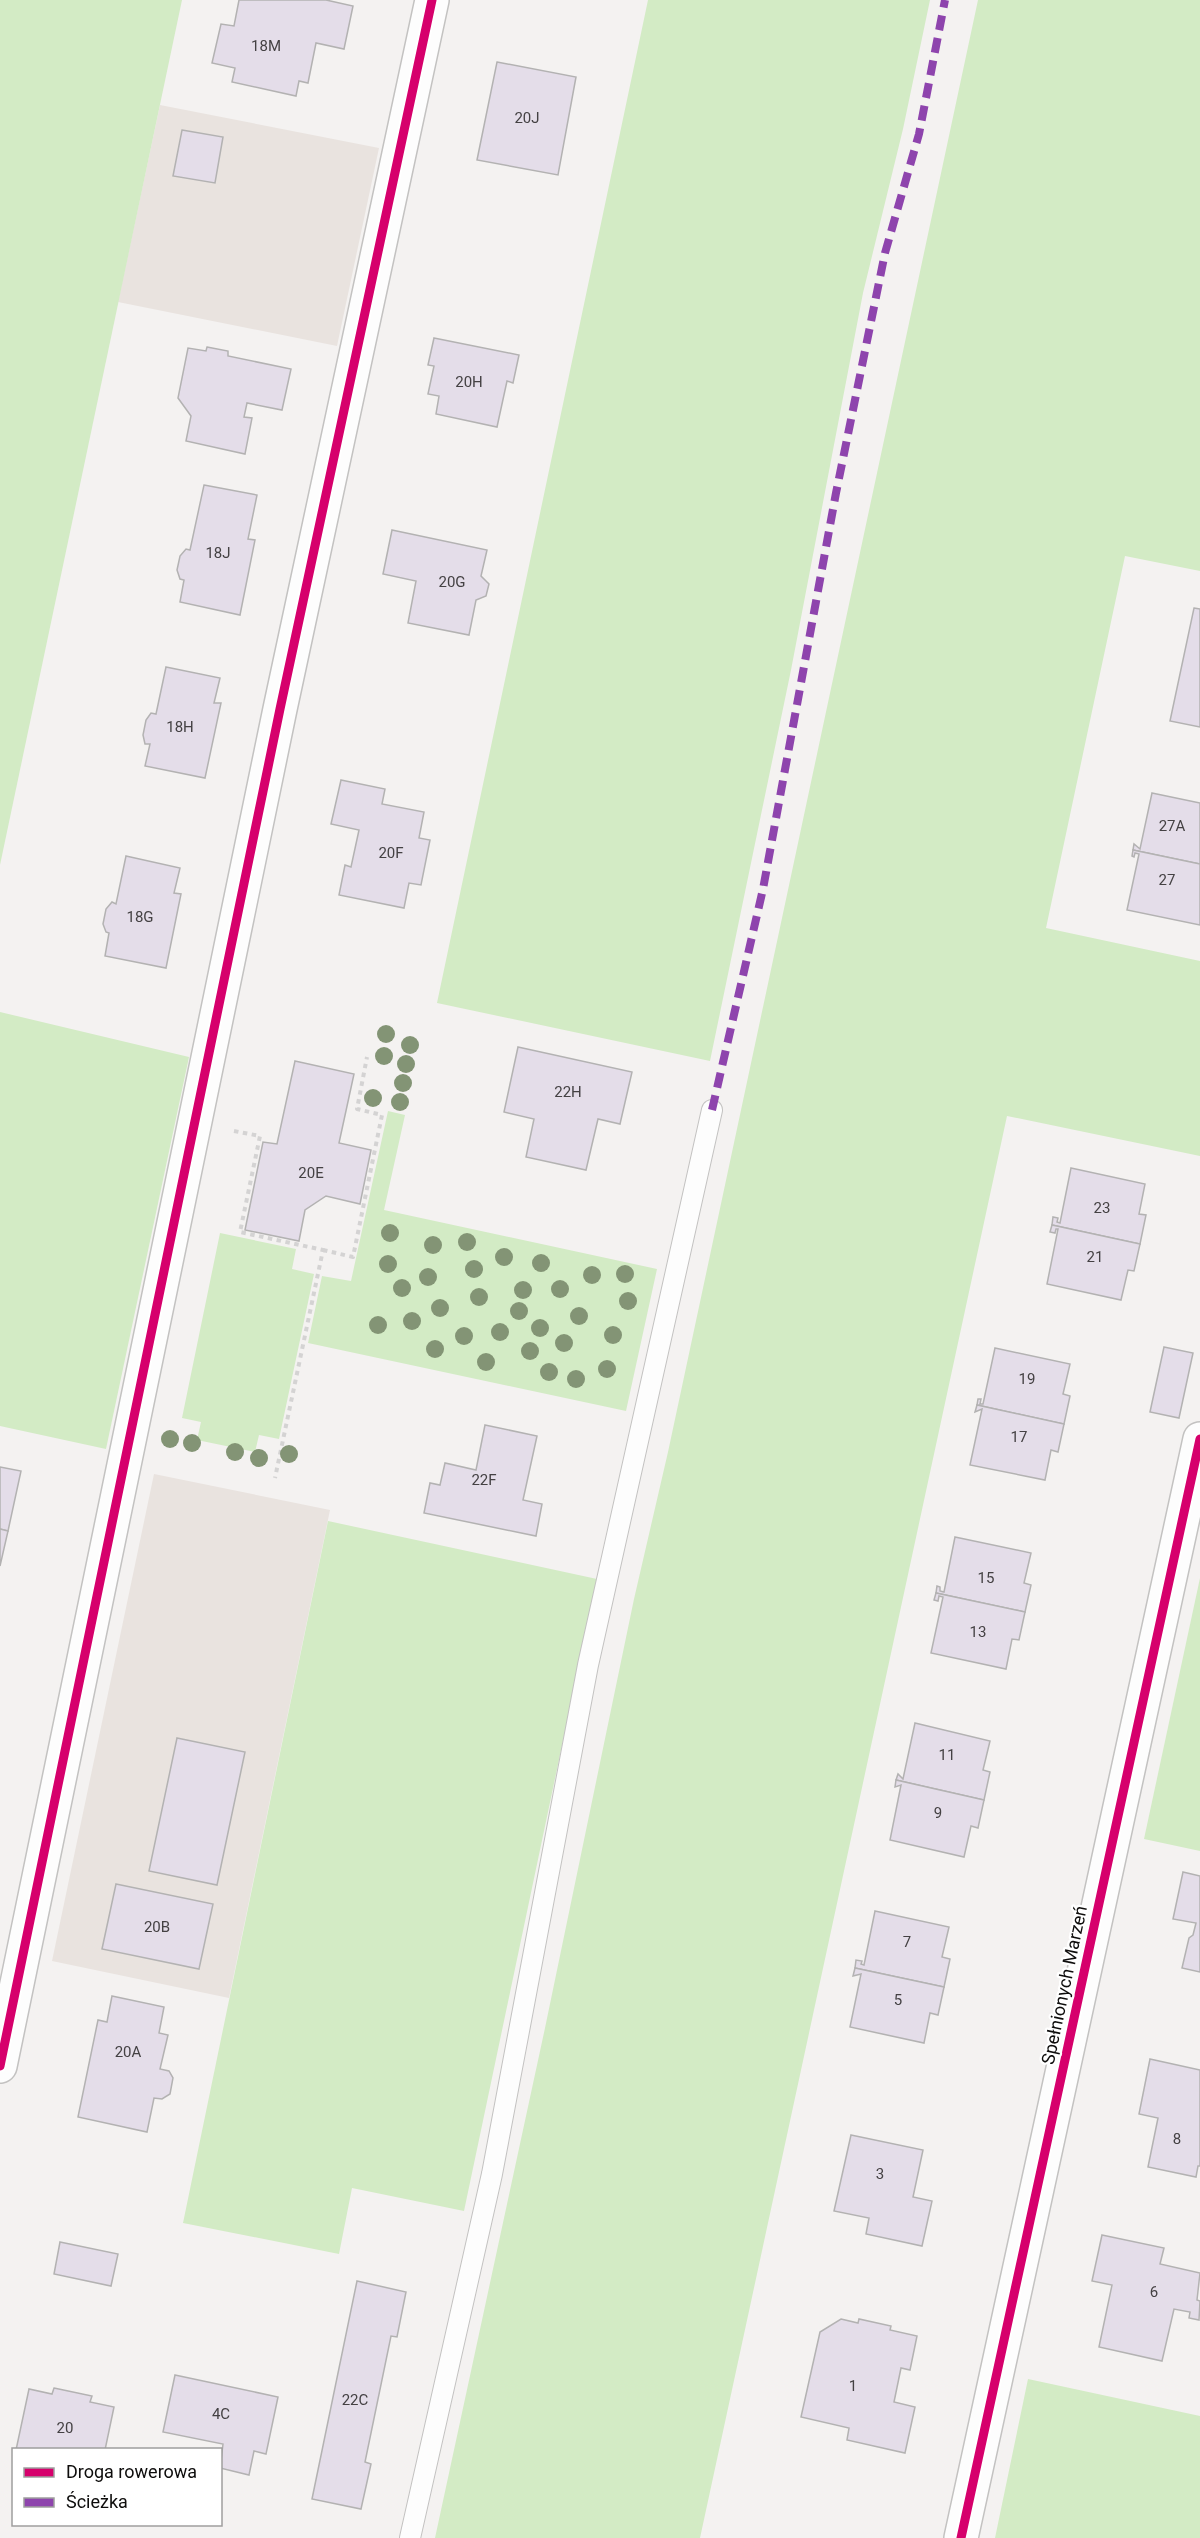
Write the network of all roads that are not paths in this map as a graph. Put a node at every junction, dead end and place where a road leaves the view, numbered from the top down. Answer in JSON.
{"nodes":[{"id":1,"x":432,"y":0,"type":"edge"},
{"id":2,"x":712,"y":1110,"type":"dead end"},
{"id":3,"x":1200,"y":1439,"type":"edge"},
{"id":4,"x":0,"y":2066,"type":"edge"},
{"id":5,"x":410,"y":2538,"type":"edge"},
{"id":6,"x":961,"y":2538,"type":"edge"}],
"edges":[{"from":1,"to":4,"type":"street"},
{"from":2,"to":5,"type":"lane"},
{"from":3,"to":6,"type":"street","name":"Spełnionych Marzeń"}]}
